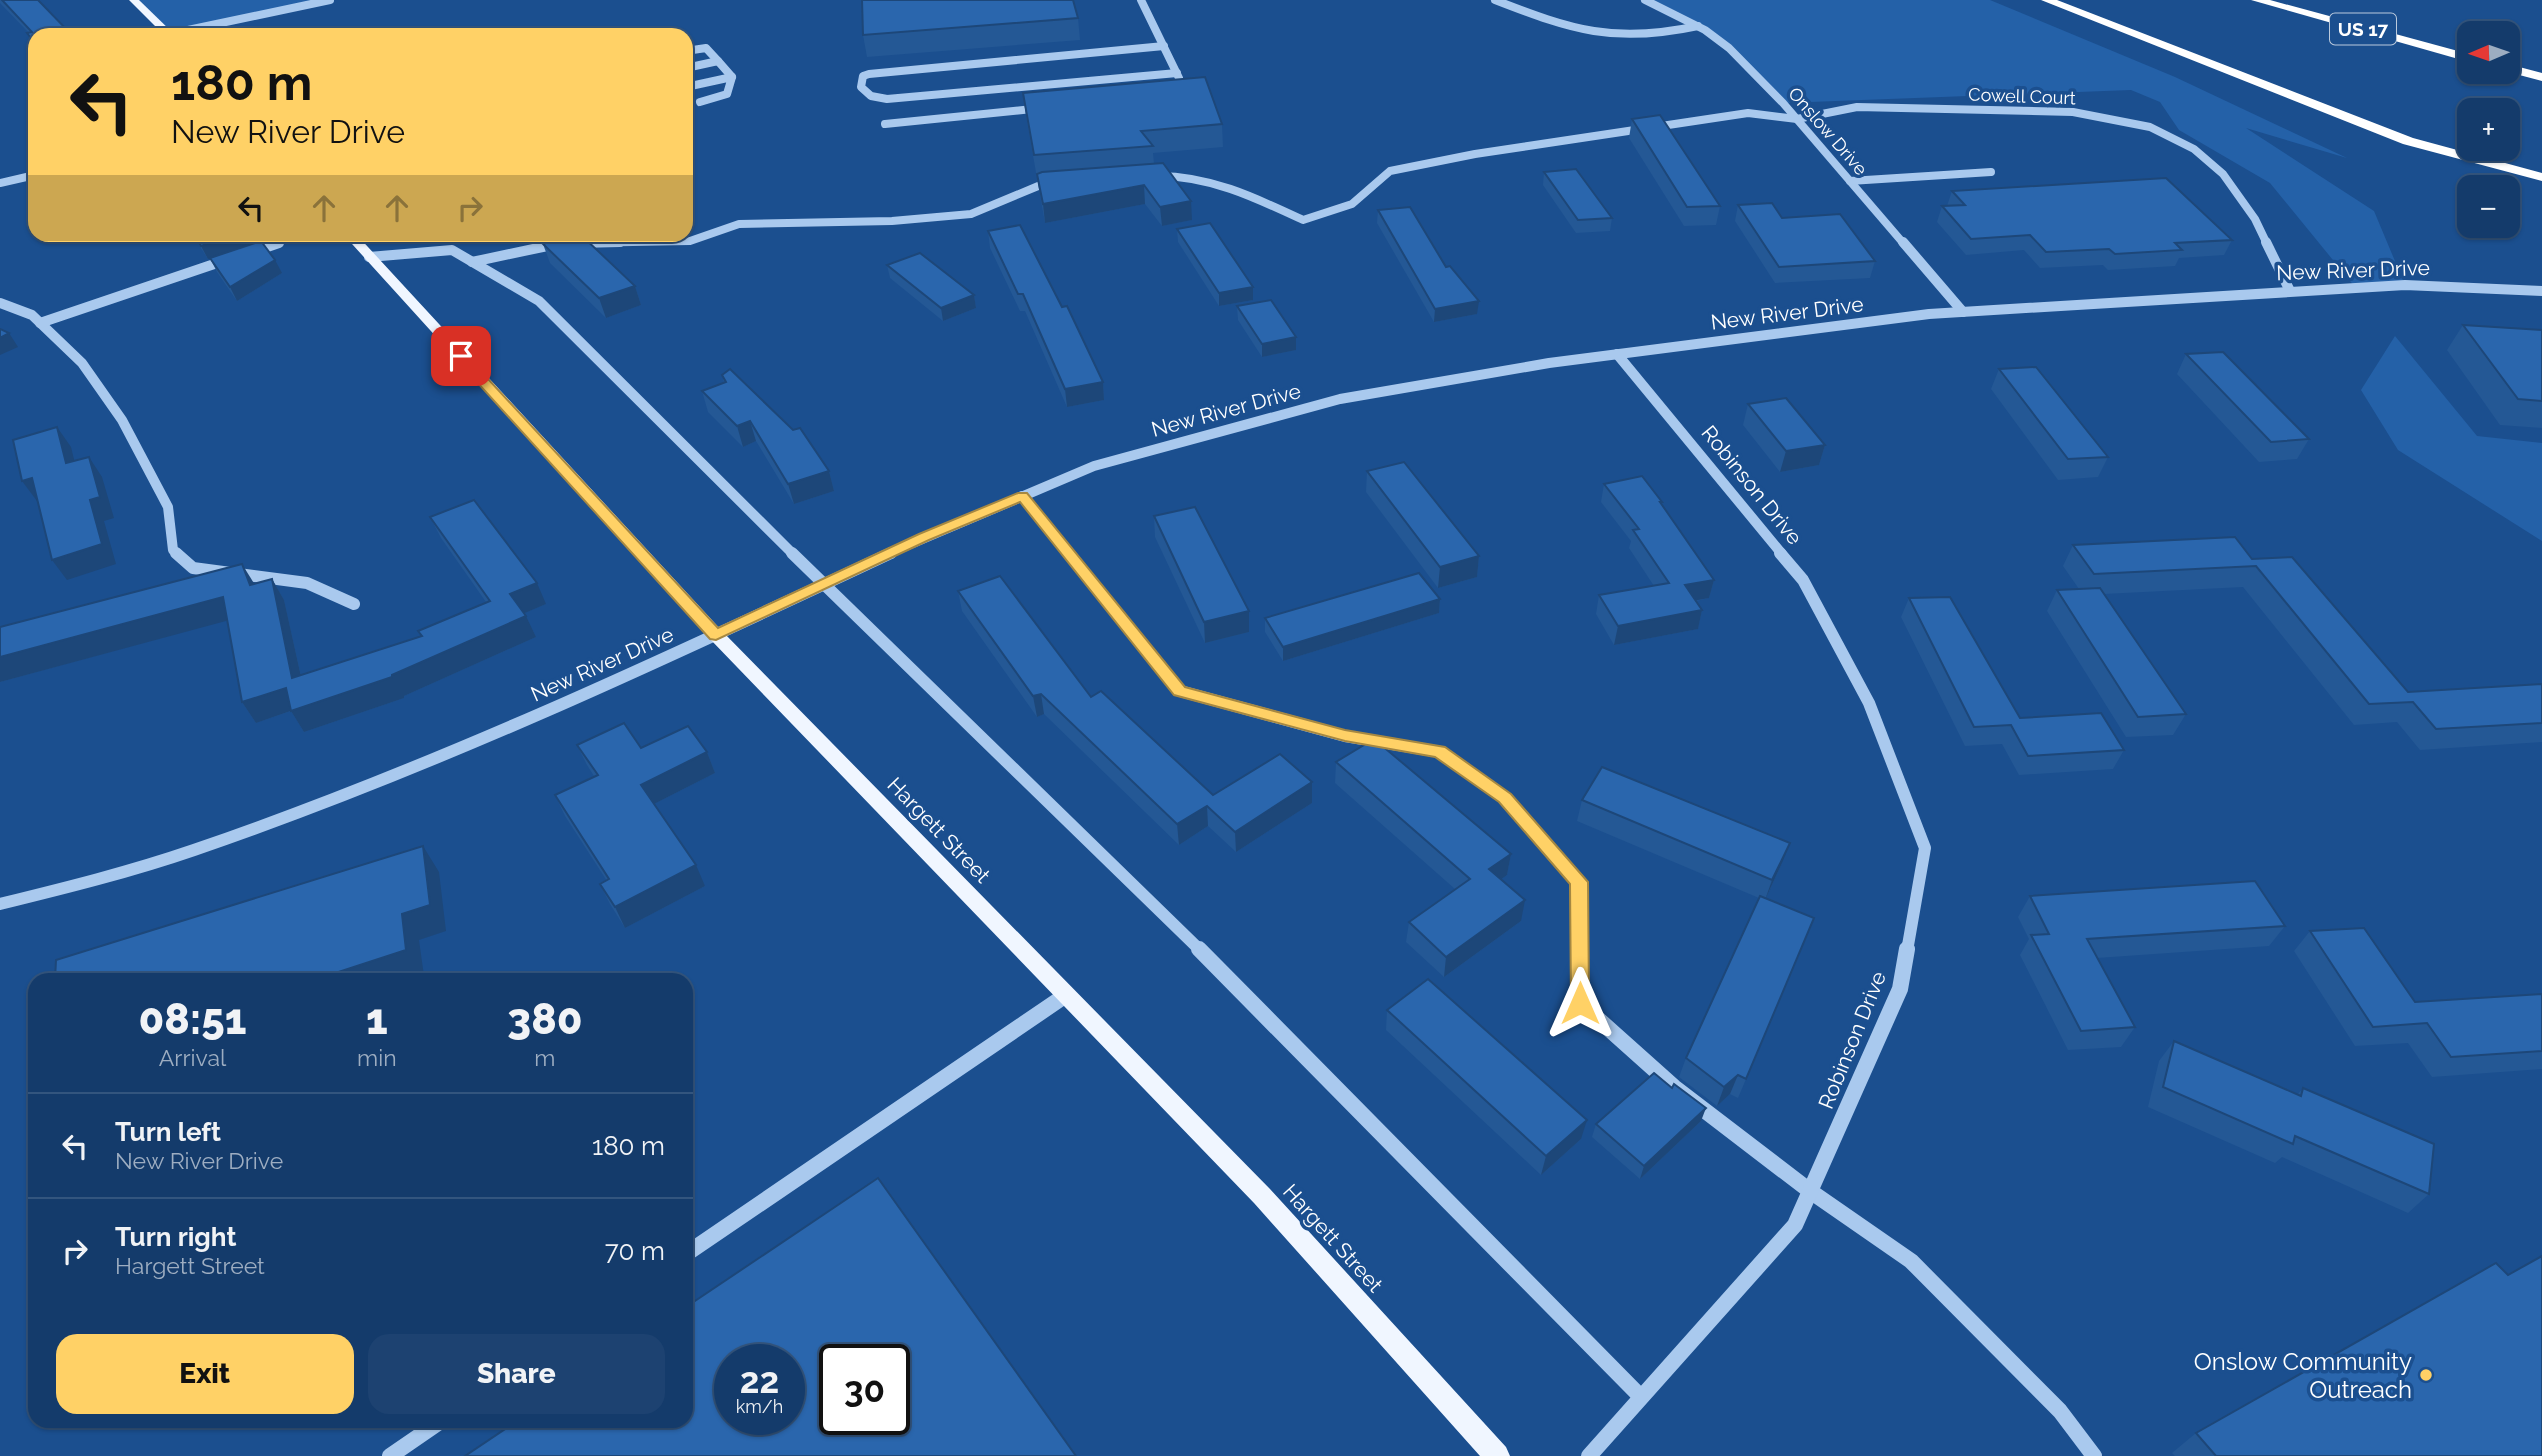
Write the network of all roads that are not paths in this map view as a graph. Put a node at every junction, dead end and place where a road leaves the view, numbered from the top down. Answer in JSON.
{"nodes":[{"id":1,"x":134,"y":0,"type":"edge"},
{"id":2,"x":330,"y":0,"type":"edge"},
{"id":3,"x":1141,"y":0,"type":"edge"},
{"id":4,"x":1495,"y":0,"type":"edge"},
{"id":5,"x":1645,"y":0,"type":"edge"},
{"id":6,"x":2047,"y":0,"type":"edge"},
{"id":7,"x":2258,"y":0,"type":"edge"},
{"id":8,"x":1698,"y":26,"type":"junction"},
{"id":9,"x":163,"y":28,"type":"edge"},
{"id":10,"x":197,"y":28,"type":"edge"},
{"id":11,"x":1164,"y":46,"type":"junction"},
{"id":12,"x":693,"y":50,"type":"edge"},
{"id":13,"x":2457,"y":55,"type":"edge"},
{"id":14,"x":718,"y":61,"type":"junction"},
{"id":15,"x":693,"y":66,"type":"edge"},
{"id":16,"x":2520,"y":72,"type":"edge"},
{"id":17,"x":1177,"y":73,"type":"junction"},
{"id":18,"x":732,"y":77,"type":"junction"},
{"id":19,"x":2542,"y":78,"type":"edge"},
{"id":20,"x":693,"y":86,"type":"tunnel mouth"},
{"id":21,"x":1177,"y":88,"type":"edge"},
{"id":22,"x":700,"y":102,"type":"tunnel mouth"},
{"id":23,"x":1051,"y":107,"type":"edge"},
{"id":24,"x":1797,"y":119,"type":"junction"},
{"id":25,"x":885,"y":124,"type":"dead end"},
{"id":26,"x":1991,"y":172,"type":"dead end"},
{"id":27,"x":28,"y":177,"type":"edge"},
{"id":28,"x":1145,"y":177,"type":"edge"},
{"id":29,"x":2542,"y":177,"type":"edge"},
{"id":30,"x":1850,"y":181,"type":"junction"},
{"id":31,"x":0,"y":183,"type":"edge"},
{"id":32,"x":1068,"y":183,"type":"edge"},
{"id":33,"x":693,"y":240,"type":"edge"},
{"id":34,"x":356,"y":242,"type":"edge"},
{"id":35,"x":643,"y":242,"type":"edge"},
{"id":36,"x":279,"y":243,"type":"dead end"},
{"id":37,"x":369,"y":257,"type":"junction"},
{"id":38,"x":472,"y":262,"type":"junction"},
{"id":39,"x":2290,"y":291,"type":"junction"},
{"id":40,"x":2542,"y":291,"type":"edge"},
{"id":41,"x":0,"y":303,"type":"edge"},
{"id":42,"x":1963,"y":312,"type":"junction"},
{"id":43,"x":40,"y":323,"type":"junction"},
{"id":44,"x":1617,"y":354,"type":"junction"},
{"id":45,"x":1022,"y":496,"type":"junction"},
{"id":46,"x":823,"y":584,"type":"junction"},
{"id":47,"x":354,"y":604,"type":"dead end"},
{"id":48,"x":716,"y":635,"type":"junction"},
{"id":49,"x":0,"y":904,"type":"edge"},
{"id":50,"x":1066,"y":995,"type":"junction"},
{"id":51,"x":1810,"y":1191,"type":"junction"},
{"id":52,"x":693,"y":1249,"type":"edge"},
{"id":53,"x":1641,"y":1397,"type":"junction"},
{"id":54,"x":431,"y":1428,"type":"edge"},
{"id":55,"x":390,"y":1456,"type":"edge"},
{"id":56,"x":1497,"y":1456,"type":"edge"},
{"id":57,"x":1589,"y":1456,"type":"edge"},
{"id":58,"x":2094,"y":1456,"type":"edge"}],
"edges":[{"from":1,"to":9,"type":"main road"},
{"from":2,"to":10,"type":"street"},
{"from":3,"to":11,"type":"street"},
{"from":4,"to":8,"type":"street"},
{"from":5,"to":8,"type":"street","name":"Onslow Drive"},
{"from":6,"to":29,"type":"highway"},
{"from":7,"to":13,"type":"highway","number":"US 17"},
{"from":8,"to":24,"type":"street","name":"Onslow Drive"},
{"from":11,"to":17,"type":"street"},
{"from":11,"to":17,"type":"street"},
{"from":12,"to":14,"type":"street"},
{"from":14,"to":15,"type":"street"},
{"from":14,"to":18,"type":"street"},
{"from":16,"to":19,"type":"highway"},
{"from":17,"to":21,"type":"street"},
{"from":18,"to":20,"type":"street"},
{"from":18,"to":22,"type":"street"},
{"from":23,"to":25,"type":"street"},
{"from":24,"to":28,"type":"street","name":"Cowell Court"},
{"from":24,"to":30,"type":"street","name":"Onslow Drive"},
{"from":24,"to":39,"type":"street","name":"Cowell Court"},
{"from":26,"to":30,"type":"street"},
{"from":27,"to":31,"type":"street"},
{"from":30,"to":42,"type":"street","name":"Onslow Drive"},
{"from":32,"to":33,"type":"street"},
{"from":34,"to":37,"type":"main road","name":"Hargett Street"},
{"from":35,"to":38,"type":"street"},
{"from":36,"to":43,"type":"street"},
{"from":37,"to":38,"type":"street"},
{"from":37,"to":48,"type":"main road","name":"Hargett Street"},
{"from":38,"to":46,"type":"street"},
{"from":39,"to":40,"type":"street","name":"New River Drive"},
{"from":39,"to":42,"type":"street","name":"New River Drive"},
{"from":41,"to":43,"type":"street"},
{"from":42,"to":44,"type":"street","name":"New River Drive"},
{"from":43,"to":47,"type":"street"},
{"from":44,"to":45,"type":"street","name":"New River Drive"},
{"from":44,"to":51,"type":"street","name":"Robinson Drive"},
{"from":45,"to":46,"type":"street","name":"New River Drive"},
{"from":45,"to":51,"type":"street"},
{"from":46,"to":48,"type":"street","name":"New River Drive"},
{"from":46,"to":53,"type":"street"},
{"from":48,"to":49,"type":"street","name":"New River Drive"},
{"from":48,"to":50,"type":"main road","name":"Hargett Street"},
{"from":50,"to":52,"type":"street"},
{"from":50,"to":56,"type":"main road","name":"Hargett Street"},
{"from":51,"to":53,"type":"street","name":"Robinson Drive"},
{"from":51,"to":58,"type":"street"},
{"from":53,"to":57,"type":"street","name":"Robinson Drive"},
{"from":54,"to":55,"type":"street"}]}
